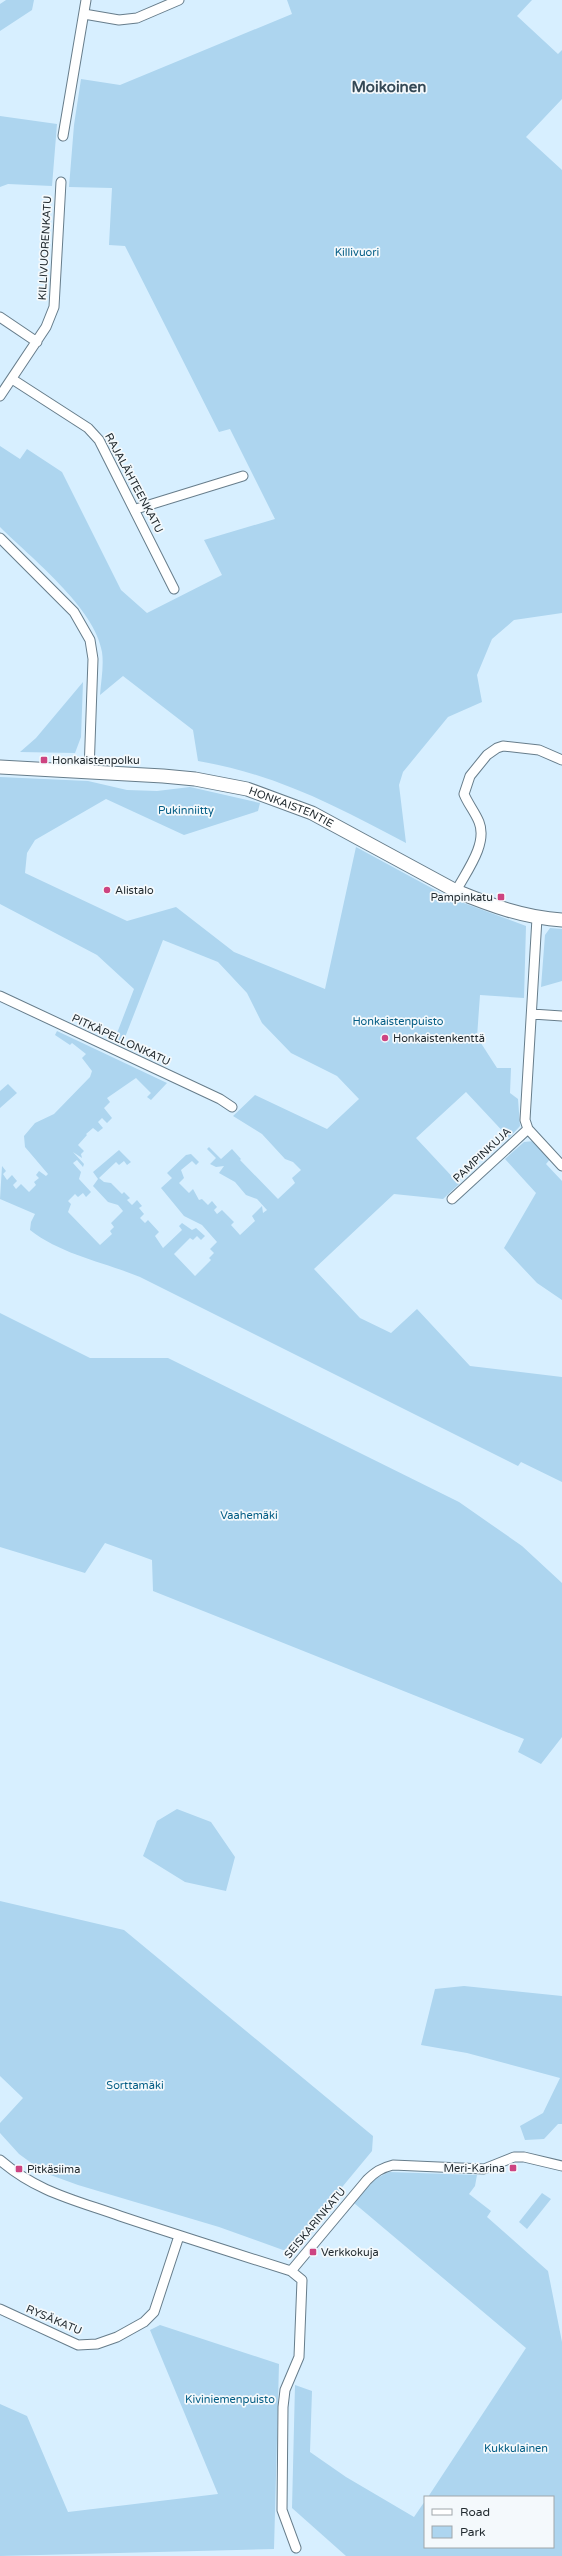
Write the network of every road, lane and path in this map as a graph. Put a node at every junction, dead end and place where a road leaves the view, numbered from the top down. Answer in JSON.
{"nodes":[{"id":1,"x":86,"y":0,"type":"edge"},
{"id":2,"x":179,"y":0,"type":"edge"},
{"id":3,"x":84,"y":14,"type":"junction"},
{"id":4,"x":63,"y":136,"type":"dead end"},
{"id":5,"x":61,"y":182,"type":"dead end"},
{"id":6,"x":0,"y":317,"type":"edge"},
{"id":7,"x":37,"y":342,"type":"junction"},
{"id":8,"x":12,"y":379,"type":"junction"},
{"id":9,"x":0,"y":396,"type":"edge"},
{"id":10,"x":243,"y":476,"type":"dead end"},
{"id":11,"x":136,"y":509,"type":"junction"},
{"id":12,"x":2,"y":543,"type":"edge"},
{"id":13,"x":174,"y":589,"type":"dead end"},
{"id":14,"x":562,"y":760,"type":"edge"},
{"id":15,"x":0,"y":767,"type":"edge"},
{"id":16,"x":89,"y":772,"type":"junction"},
{"id":17,"x":456,"y":890,"type":"junction"},
{"id":18,"x":537,"y":918,"type":"junction"},
{"id":19,"x":562,"y":920,"type":"edge"},
{"id":20,"x":0,"y":996,"type":"edge"},
{"id":21,"x":532,"y":1014,"type":"junction"},
{"id":22,"x":562,"y":1016,"type":"edge"},
{"id":23,"x":232,"y":1107,"type":"dead end"},
{"id":24,"x":528,"y":1129,"type":"junction"},
{"id":25,"x":562,"y":1166,"type":"edge"},
{"id":26,"x":452,"y":1199,"type":"dead end"},
{"id":27,"x":0,"y":2160,"type":"edge"},
{"id":28,"x":562,"y":2166,"type":"edge"},
{"id":29,"x":179,"y":2236,"type":"junction"},
{"id":30,"x":291,"y":2271,"type":"junction"},
{"id":31,"x":0,"y":2309,"type":"edge"},
{"id":32,"x":296,"y":2548,"type":"dead end"}],
"edges":[{"from":1,"to":3,"type":"street"},
{"from":2,"to":3,"type":"street"},
{"from":3,"to":4,"type":"street"},
{"from":5,"to":7,"type":"street","name":"KILLIVUORENKATU"},
{"from":6,"to":7,"type":"street"},
{"from":7,"to":8,"type":"street","name":"KILLIVUORENKATU"},
{"from":8,"to":9,"type":"street","name":"KILLIVUORENKATU"},
{"from":8,"to":11,"type":"street","name":"RAJALÄHTEENKATU"},
{"from":10,"to":11,"type":"street"},
{"from":11,"to":13,"type":"street","name":"RAJALÄHTEENKATU"},
{"from":12,"to":16,"type":"street"},
{"from":14,"to":17,"type":"street"},
{"from":15,"to":16,"type":"street","name":"HONKAISTENTIE"},
{"from":16,"to":17,"type":"street","name":"HONKAISTENTIE"},
{"from":17,"to":18,"type":"street","name":"HONKAISTENTIE"},
{"from":18,"to":19,"type":"street","name":"HONKAISTENTIE"},
{"from":18,"to":21,"type":"street"},
{"from":20,"to":23,"type":"street","name":"PITKÄPELLONKATU"},
{"from":21,"to":22,"type":"street"},
{"from":21,"to":24,"type":"street"},
{"from":24,"to":25,"type":"street"},
{"from":24,"to":26,"type":"street","name":"PAMPINKUJA"},
{"from":27,"to":29,"type":"street","name":"SEISKARINKATU"},
{"from":28,"to":30,"type":"street","name":"SEISKARINKATU"},
{"from":29,"to":30,"type":"street","name":"SEISKARINKATU"},
{"from":29,"to":31,"type":"street","name":"RYSÄKATU"},
{"from":30,"to":32,"type":"street"}]}
